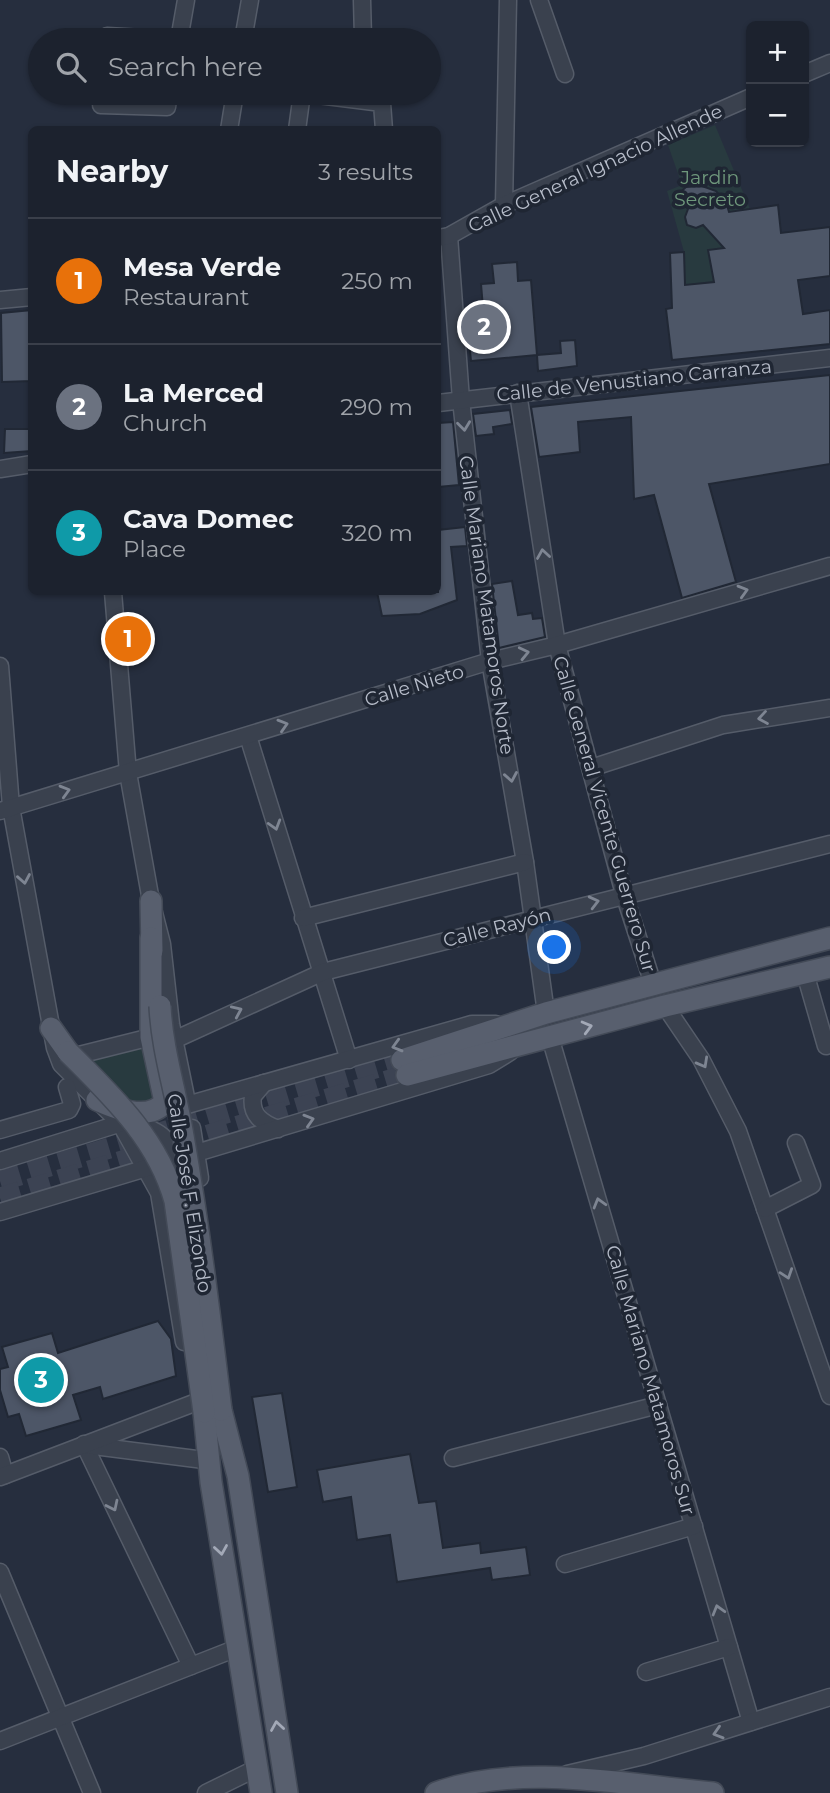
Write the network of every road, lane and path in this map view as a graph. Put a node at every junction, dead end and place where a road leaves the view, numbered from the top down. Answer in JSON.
{"nodes":[{"id":1,"x":186,"y":0,"type":"edge"},
{"id":2,"x":250,"y":0,"type":"edge"},
{"id":3,"x":362,"y":0,"type":"edge"},
{"id":4,"x":509,"y":0,"type":"edge"},
{"id":5,"x":539,"y":0,"type":"edge"},
{"id":6,"x":181,"y":28,"type":"edge"},
{"id":7,"x":245,"y":28,"type":"edge"},
{"id":8,"x":363,"y":28,"type":"edge"},
{"id":9,"x":830,"y":63,"type":"edge"},
{"id":10,"x":809,"y":72,"type":"edge"},
{"id":11,"x":565,"y":74,"type":"dead end"},
{"id":12,"x":746,"y":99,"type":"edge"},
{"id":13,"x":123,"y":105,"type":"edge"},
{"id":14,"x":167,"y":105,"type":"edge"},
{"id":15,"x":233,"y":105,"type":"edge"},
{"id":16,"x":300,"y":105,"type":"edge"},
{"id":17,"x":382,"y":105,"type":"edge"},
{"id":18,"x":230,"y":126,"type":"edge"},
{"id":19,"x":298,"y":126,"type":"edge"},
{"id":20,"x":384,"y":126,"type":"edge"},
{"id":21,"x":504,"y":205,"type":"junction"},
{"id":22,"x":443,"y":237,"type":"edge"},
{"id":23,"x":28,"y":297,"type":"edge"},
{"id":24,"x":0,"y":300,"type":"edge"},
{"id":25,"x":830,"y":358,"type":"edge"},
{"id":26,"x":518,"y":393,"type":"junction"},
{"id":27,"x":460,"y":400,"type":"junction"},
{"id":28,"x":441,"y":403,"type":"edge"},
{"id":29,"x":28,"y":465,"type":"edge"},
{"id":30,"x":0,"y":469,"type":"edge"},
{"id":31,"x":830,"y":566,"type":"edge"},
{"id":32,"x":113,"y":595,"type":"edge"},
{"id":33,"x":557,"y":645,"type":"junction"},
{"id":34,"x":490,"y":661,"type":"junction"},
{"id":35,"x":0,"y":666,"type":"edge"},
{"id":36,"x":830,"y":708,"type":"edge"},
{"id":37,"x":248,"y":736,"type":"junction"},
{"id":38,"x":591,"y":768,"type":"junction"},
{"id":39,"x":128,"y":773,"type":"junction"},
{"id":40,"x":6,"y":809,"type":"edge"},
{"id":41,"x":830,"y":844,"type":"edge"},
{"id":42,"x":525,"y":862,"type":"junction"},
{"id":43,"x":624,"y":894,"type":"junction"},
{"id":44,"x":151,"y":901,"type":"junction"},
{"id":45,"x":303,"y":918,"type":"junction"},
{"id":46,"x":533,"y":918,"type":"junction"},
{"id":47,"x":151,"y":938,"type":"junction"},
{"id":48,"x":830,"y":938,"type":"edge"},
{"id":49,"x":830,"y":967,"type":"edge"},
{"id":50,"x":323,"y":972,"type":"junction"},
{"id":51,"x":805,"y":973,"type":"junction"},
{"id":52,"x":653,"y":984,"type":"junction"},
{"id":53,"x":665,"y":1006,"type":"junction"},
{"id":54,"x":546,"y":1013,"type":"junction"},
{"id":55,"x":511,"y":1024,"type":"junction"},
{"id":56,"x":51,"y":1028,"type":"junction"},
{"id":57,"x":151,"y":1037,"type":"junction"},
{"id":58,"x":550,"y":1037,"type":"junction"},
{"id":59,"x":174,"y":1040,"type":"junction"},
{"id":60,"x":521,"y":1045,"type":"junction"},
{"id":61,"x":826,"y":1046,"type":"dead end"},
{"id":62,"x":73,"y":1053,"type":"junction"},
{"id":63,"x":349,"y":1060,"type":"junction"},
{"id":64,"x":264,"y":1083,"type":"junction"},
{"id":65,"x":67,"y":1087,"type":"dead end"},
{"id":66,"x":97,"y":1100,"type":"junction"},
{"id":67,"x":187,"y":1105,"type":"junction"},
{"id":68,"x":120,"y":1123,"type":"junction"},
{"id":69,"x":278,"y":1129,"type":"junction"},
{"id":70,"x":0,"y":1130,"type":"edge"},
{"id":71,"x":93,"y":1131,"type":"junction"},
{"id":72,"x":161,"y":1132,"type":"junction"},
{"id":73,"x":66,"y":1138,"type":"junction"},
{"id":74,"x":796,"y":1143,"type":"dead end"},
{"id":75,"x":0,"y":1151,"type":"edge"},
{"id":76,"x":197,"y":1153,"type":"junction"},
{"id":77,"x":176,"y":1160,"type":"junction"},
{"id":78,"x":0,"y":1161,"type":"edge"},
{"id":79,"x":147,"y":1172,"type":"junction"},
{"id":80,"x":765,"y":1209,"type":"junction"},
{"id":81,"x":0,"y":1212,"type":"edge"},
{"id":82,"x":0,"y":1222,"type":"edge"},
{"id":83,"x":206,"y":1223,"type":"junction"},
{"id":84,"x":829,"y":1387,"type":"edge"},
{"id":85,"x":658,"y":1405,"type":"junction"},
{"id":86,"x":206,"y":1408,"type":"junction"},
{"id":87,"x":84,"y":1444,"type":"junction"},
{"id":88,"x":0,"y":1457,"type":"edge"},
{"id":89,"x":453,"y":1458,"type":"dead end"},
{"id":90,"x":204,"y":1460,"type":"junction"},
{"id":91,"x":3,"y":1476,"type":"edge"},
{"id":92,"x":238,"y":1476,"type":"junction"},
{"id":93,"x":211,"y":1482,"type":"junction"},
{"id":94,"x":694,"y":1526,"type":"junction"},
{"id":95,"x":565,"y":1564,"type":"dead end"},
{"id":96,"x":0,"y":1572,"type":"edge"},
{"id":97,"x":729,"y":1647,"type":"junction"},
{"id":98,"x":237,"y":1648,"type":"junction"},
{"id":99,"x":191,"y":1666,"type":"junction"},
{"id":100,"x":646,"y":1672,"type":"dead end"},
{"id":101,"x":830,"y":1697,"type":"edge"},
{"id":102,"x":61,"y":1717,"type":"junction"},
{"id":103,"x":751,"y":1722,"type":"junction"},
{"id":104,"x":0,"y":1741,"type":"edge"},
{"id":105,"x":257,"y":1768,"type":"junction"},
{"id":106,"x":548,"y":1778,"type":"junction"},
{"id":107,"x":92,"y":1793,"type":"edge"},
{"id":108,"x":206,"y":1793,"type":"edge"},
{"id":109,"x":261,"y":1793,"type":"edge"},
{"id":110,"x":287,"y":1793,"type":"edge"},
{"id":111,"x":436,"y":1793,"type":"edge"},
{"id":112,"x":713,"y":1793,"type":"edge"}],
"edges":[{"from":1,"to":6,"type":"street"},
{"from":2,"to":7,"type":"street"},
{"from":3,"to":8,"type":"street"},
{"from":4,"to":21,"type":"street"},
{"from":5,"to":11,"type":"street"},
{"from":9,"to":10,"type":"street"},
{"from":12,"to":21,"type":"street","name":"Calle General Ignacio Allende"},
{"from":13,"to":14,"type":"street"},
{"from":15,"to":18,"type":"street"},
{"from":16,"to":19,"type":"street"},
{"from":17,"to":20,"type":"street"},
{"from":21,"to":22,"type":"street","name":"Calle General Ignacio Allende"},
{"from":22,"to":27,"type":"street","name":"Calle Mariano Matamoros Norte"},
{"from":23,"to":24,"type":"street"},
{"from":25,"to":26,"type":"street","name":"Calle de Venustiano Carranza"},
{"from":26,"to":27,"type":"street","name":"Calle de Venustiano Carranza"},
{"from":33,"to":26,"type":"street","name":"Calle General Vicente Guerrero Sur","one_way":true},
{"from":27,"to":28,"type":"street","name":"Calle de Venustiano Carranza"},
{"from":27,"to":34,"type":"street","name":"Calle Mariano Matamoros Norte","one_way":true},
{"from":29,"to":30,"type":"street"},
{"from":33,"to":31,"type":"street","name":"Calle Nieto","one_way":true},
{"from":32,"to":39,"type":"street","name":"Calle José F. Elizondo"},
{"from":34,"to":33,"type":"street","name":"Calle Nieto","one_way":true},
{"from":33,"to":38,"type":"street","name":"Calle General Vicente Guerrero Sur"},
{"from":37,"to":34,"type":"street","name":"Calle Nieto","one_way":true},
{"from":34,"to":42,"type":"street","name":"Calle Mariano Matamoros Norte","one_way":true},
{"from":35,"to":40,"type":"street"},
{"from":36,"to":38,"type":"street","one_way":true},
{"from":37,"to":39,"type":"street","name":"Calle Nieto"},
{"from":37,"to":45,"type":"street","one_way":true},
{"from":38,"to":43,"type":"street","name":"Calle General Vicente Guerrero Sur"},
{"from":40,"to":39,"type":"street","name":"Calle Nieto","one_way":true},
{"from":39,"to":44,"type":"street","name":"Calle José F. Elizondo"},
{"from":40,"to":56,"type":"street","one_way":true},
{"from":41,"to":43,"type":"street","name":"Calle Rayón"},
{"from":42,"to":45,"type":"street"},
{"from":42,"to":46,"type":"street","name":"Calle Mariano Matamoros Norte"},
{"from":46,"to":43,"type":"street","name":"Calle Rayón","one_way":true},
{"from":43,"to":52,"type":"street","name":"Calle General Vicente Guerrero Sur"},
{"from":44,"to":47,"type":"main road","name":"Calle José F. Elizondo"},
{"from":44,"to":59,"type":"street"},
{"from":45,"to":50,"type":"street"},
{"from":46,"to":50,"type":"street","name":"Calle Rayón"},
{"from":46,"to":54,"type":"street","name":"Calle Mariano Matamoros Norte"},
{"from":47,"to":57,"type":"main road"},
{"from":47,"to":86,"type":"main road","name":"Calle José F. Elizondo","bridge":true},
{"from":48,"to":52,"type":"main road"},
{"from":49,"to":51,"type":"main road"},
{"from":59,"to":50,"type":"street","name":"Calle Rayón","one_way":true},
{"from":50,"to":63,"type":"street"},
{"from":51,"to":53,"type":"main road"},
{"from":51,"to":61,"type":"street"},
{"from":52,"to":54,"type":"main road"},
{"from":58,"to":53,"type":"main road","one_way":true},
{"from":53,"to":80,"type":"street","one_way":true},
{"from":54,"to":55,"type":"main road"},
{"from":55,"to":60,"type":"main road"},
{"from":55,"to":63,"type":"street","one_way":true},
{"from":56,"to":62,"type":"main road","name":"Calle José F. Elizondo"},
{"from":56,"to":66,"type":"street"},
{"from":57,"to":62,"type":"street"},
{"from":57,"to":66,"type":"main road"},
{"from":58,"to":60,"type":"main road"},
{"from":85,"to":58,"type":"street","name":"Calle Mariano Matamoros Sur","one_way":true},
{"from":59,"to":67,"type":"street"},
{"from":69,"to":60,"type":"street","one_way":true},
{"from":62,"to":86,"type":"main road","name":"Calle José F. Elizondo","bridge":true},
{"from":63,"to":64,"type":"street"},
{"from":64,"to":67,"type":"street"},
{"from":64,"to":69,"type":"street"},
{"from":65,"to":70,"type":"street"},
{"from":66,"to":68,"type":"street"},
{"from":66,"to":71,"type":"street"},
{"from":67,"to":68,"type":"street"},
{"from":67,"to":72,"type":"street"},
{"from":67,"to":76,"type":"street"},
{"from":68,"to":71,"type":"street"},
{"from":68,"to":72,"type":"street"},
{"from":68,"to":79,"type":"street"},
{"from":69,"to":76,"type":"street"},
{"from":71,"to":73,"type":"street"},
{"from":72,"to":77,"type":"street"},
{"from":72,"to":79,"type":"street"},
{"from":73,"to":75,"type":"street"},
{"from":73,"to":78,"type":"street"},
{"from":74,"to":80,"type":"street"},
{"from":76,"to":77,"type":"street"},
{"from":76,"to":83,"type":"street"},
{"from":77,"to":79,"type":"street"},
{"from":77,"to":83,"type":"street"},
{"from":79,"to":81,"type":"street"},
{"from":79,"to":82,"type":"street"},
{"from":79,"to":86,"type":"street"},
{"from":80,"to":84,"type":"street","one_way":true},
{"from":83,"to":92,"type":"street"},
{"from":85,"to":89,"type":"street"},
{"from":85,"to":94,"type":"street","name":"Calle Mariano Matamoros Sur"},
{"from":86,"to":87,"type":"street"},
{"from":86,"to":90,"type":"street"},
{"from":86,"to":92,"type":"main road","name":"Calle José F. Elizondo"},
{"from":86,"to":93,"type":"main road","name":"Calle José F. Elizondo"},
{"from":87,"to":90,"type":"street"},
{"from":87,"to":91,"type":"street"},
{"from":87,"to":99,"type":"street","one_way":true},
{"from":88,"to":91,"type":"street"},
{"from":90,"to":93,"type":"street"},
{"from":110,"to":92,"type":"main road","name":"Calle José F. Elizondo","one_way":true},
{"from":93,"to":98,"type":"main road","name":"Calle José F. Elizondo","one_way":true},
{"from":94,"to":95,"type":"street"},
{"from":97,"to":94,"type":"street","name":"Calle Mariano Matamoros Sur","one_way":true},
{"from":96,"to":102,"type":"street"},
{"from":97,"to":100,"type":"street"},
{"from":97,"to":103,"type":"street","name":"Calle Mariano Matamoros Sur"},
{"from":98,"to":99,"type":"street"},
{"from":98,"to":105,"type":"main road","name":"Calle José F. Elizondo"},
{"from":99,"to":102,"type":"street"},
{"from":101,"to":103,"type":"street"},
{"from":102,"to":104,"type":"street"},
{"from":102,"to":107,"type":"street"},
{"from":103,"to":106,"type":"street","one_way":true},
{"from":105,"to":108,"type":"street"},
{"from":105,"to":109,"type":"main road","name":"Calle José F. Elizondo"},
{"from":106,"to":111,"type":"main road"},
{"from":106,"to":112,"type":"main road"}]}
